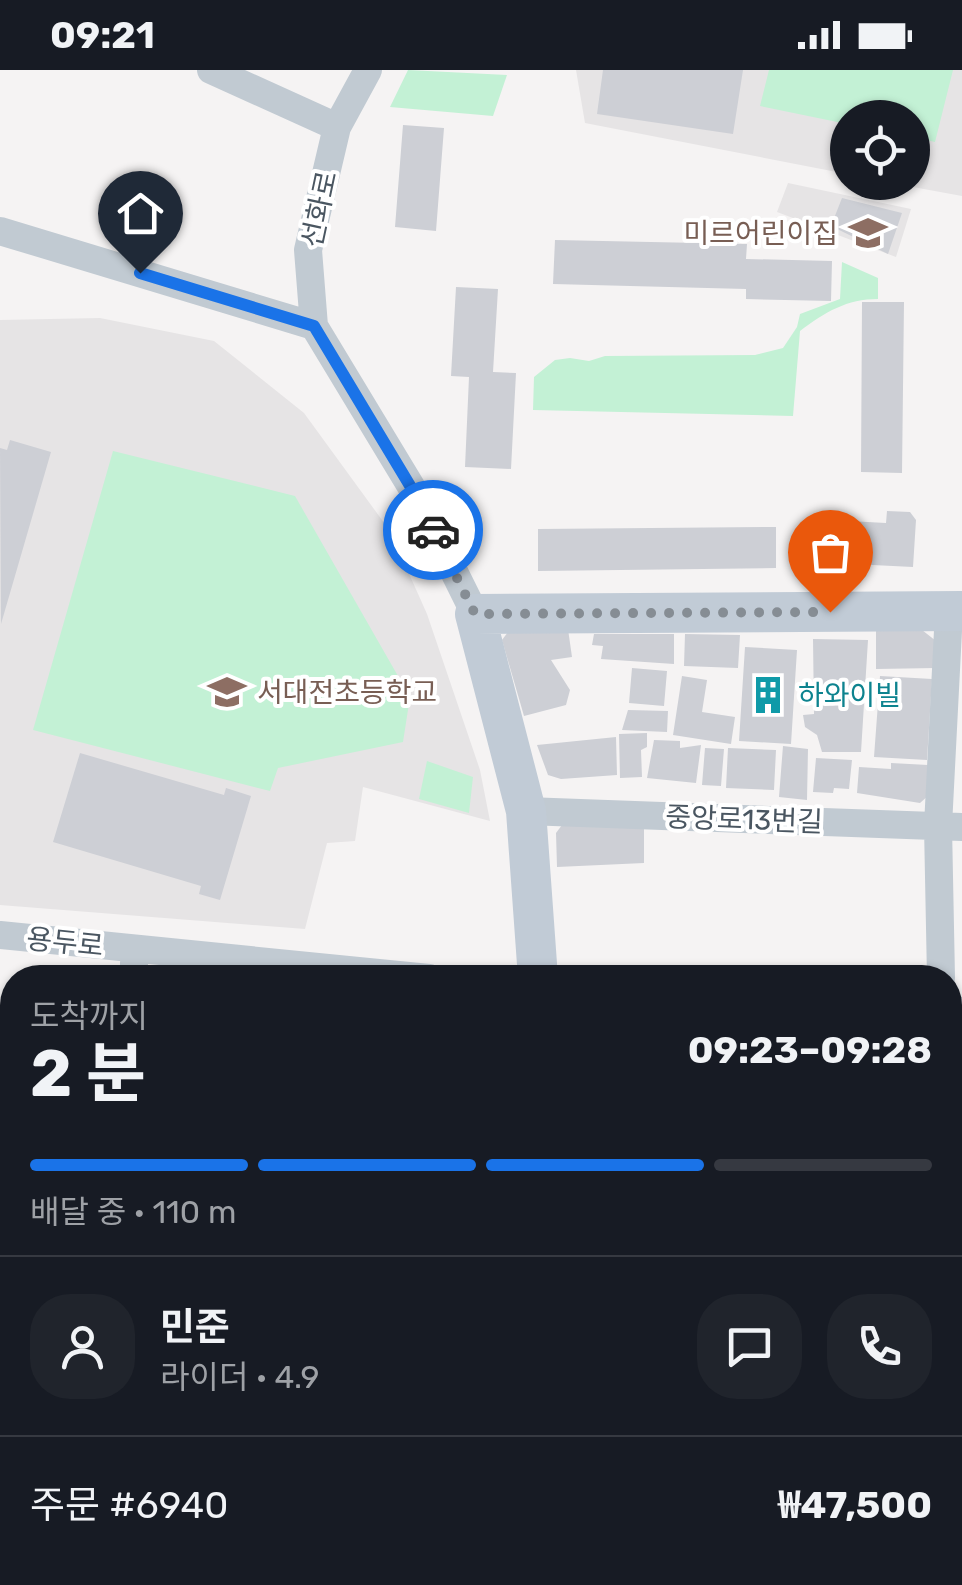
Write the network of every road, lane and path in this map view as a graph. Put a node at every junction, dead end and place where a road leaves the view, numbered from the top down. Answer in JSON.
{"nodes":[{"id":1,"x":211,"y":70,"type":"edge"},
{"id":2,"x":368,"y":70,"type":"edge"},
{"id":3,"x":337,"y":127,"type":"junction"},
{"id":4,"x":0,"y":230,"type":"edge"},
{"id":5,"x":314,"y":326,"type":"junction"},
{"id":6,"x":955,"y":611,"type":"edge"},
{"id":7,"x":475,"y":614,"type":"junction"},
{"id":8,"x":526,"y":811,"type":"junction"},
{"id":9,"x":950,"y":827,"type":"edge"},
{"id":10,"x":0,"y":935,"type":"edge"},
{"id":11,"x":134,"y":949,"type":"junction"},
{"id":12,"x":134,"y":965,"type":"edge"},
{"id":13,"x":297,"y":965,"type":"edge"},
{"id":14,"x":537,"y":965,"type":"edge"},
{"id":15,"x":943,"y":965,"type":"edge"}],
"edges":[{"from":1,"to":3,"type":"street"},
{"from":2,"to":3,"type":"street","name":"선화로"},
{"from":3,"to":5,"type":"street","name":"선화로"},
{"from":4,"to":5,"type":"street"},
{"from":5,"to":7,"type":"street","name":"선화로"},
{"from":6,"to":7,"type":"street"},
{"from":6,"to":9,"type":"street"},
{"from":7,"to":8,"type":"street"},
{"from":8,"to":9,"type":"street","name":"중앙로13번길"},
{"from":8,"to":14,"type":"street"},
{"from":9,"to":15,"type":"street"},
{"from":10,"to":11,"type":"street","name":"용두로"},
{"from":11,"to":12,"type":"street"},
{"from":11,"to":13,"type":"street","name":"용두로"}]}
